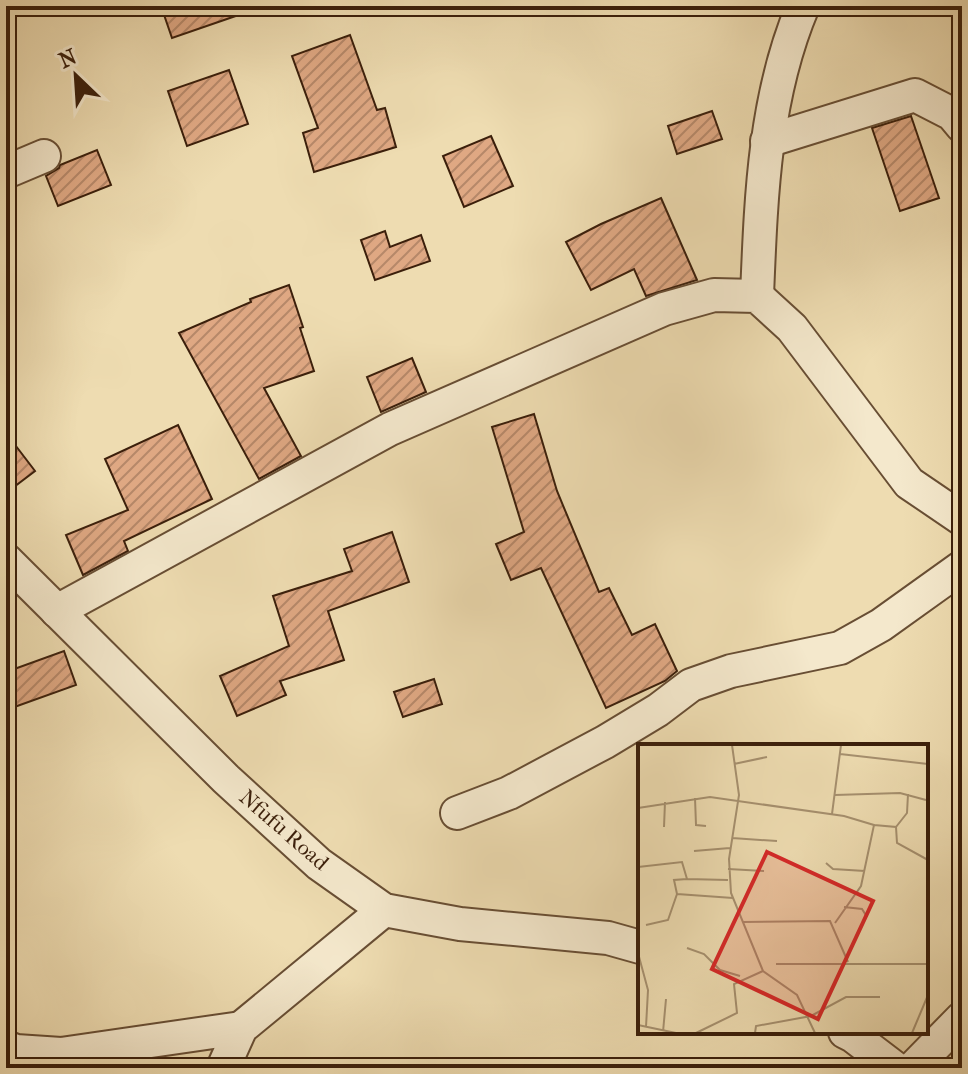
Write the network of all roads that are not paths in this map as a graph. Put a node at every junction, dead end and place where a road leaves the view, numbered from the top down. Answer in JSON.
{"nodes":[{"id":1,"x":803,"y":6,"type":"edge"},
{"id":2,"x":962,"y":126,"type":"edge"},
{"id":3,"x":767,"y":141,"type":"junction"},
{"id":4,"x":44,"y":156,"type":"dead end"},
{"id":5,"x":6,"y":172,"type":"edge"},
{"id":6,"x":757,"y":296,"type":"junction"},
{"id":7,"x":962,"y":519,"type":"edge"},
{"id":8,"x":6,"y":560,"type":"edge"},
{"id":9,"x":962,"y":567,"type":"edge"},
{"id":10,"x":57,"y":611,"type":"junction"},
{"id":11,"x":457,"y":813,"type":"dead end"},
{"id":12,"x":384,"y":910,"type":"junction"},
{"id":13,"x":638,"y":946,"type":"edge"},
{"id":14,"x":962,"y":1018,"type":"edge"},
{"id":15,"x":241,"y":1028,"type":"junction"},
{"id":16,"x":848,"y":1034,"type":"edge"},
{"id":17,"x":6,"y":1047,"type":"edge"},
{"id":18,"x":223,"y":1068,"type":"edge"},
{"id":19,"x":895,"y":1068,"type":"edge"},
{"id":20,"x":913,"y":1068,"type":"edge"}],
"edges":[{"from":1,"to":3,"type":"street"},
{"from":2,"to":3,"type":"street"},
{"from":3,"to":6,"type":"street"},
{"from":4,"to":5,"type":"street"},
{"from":6,"to":7,"type":"street"},
{"from":6,"to":10,"type":"street"},
{"from":8,"to":10,"type":"street","name":"Nfufu Road"},
{"from":9,"to":11,"type":"street"},
{"from":10,"to":12,"type":"street","name":"Nfufu Road"},
{"from":12,"to":13,"type":"street","name":"Nfufu Road"},
{"from":12,"to":15,"type":"street"},
{"from":14,"to":20,"type":"street"},
{"from":15,"to":17,"type":"street"},
{"from":15,"to":18,"type":"street"},
{"from":16,"to":19,"type":"street"}]}
